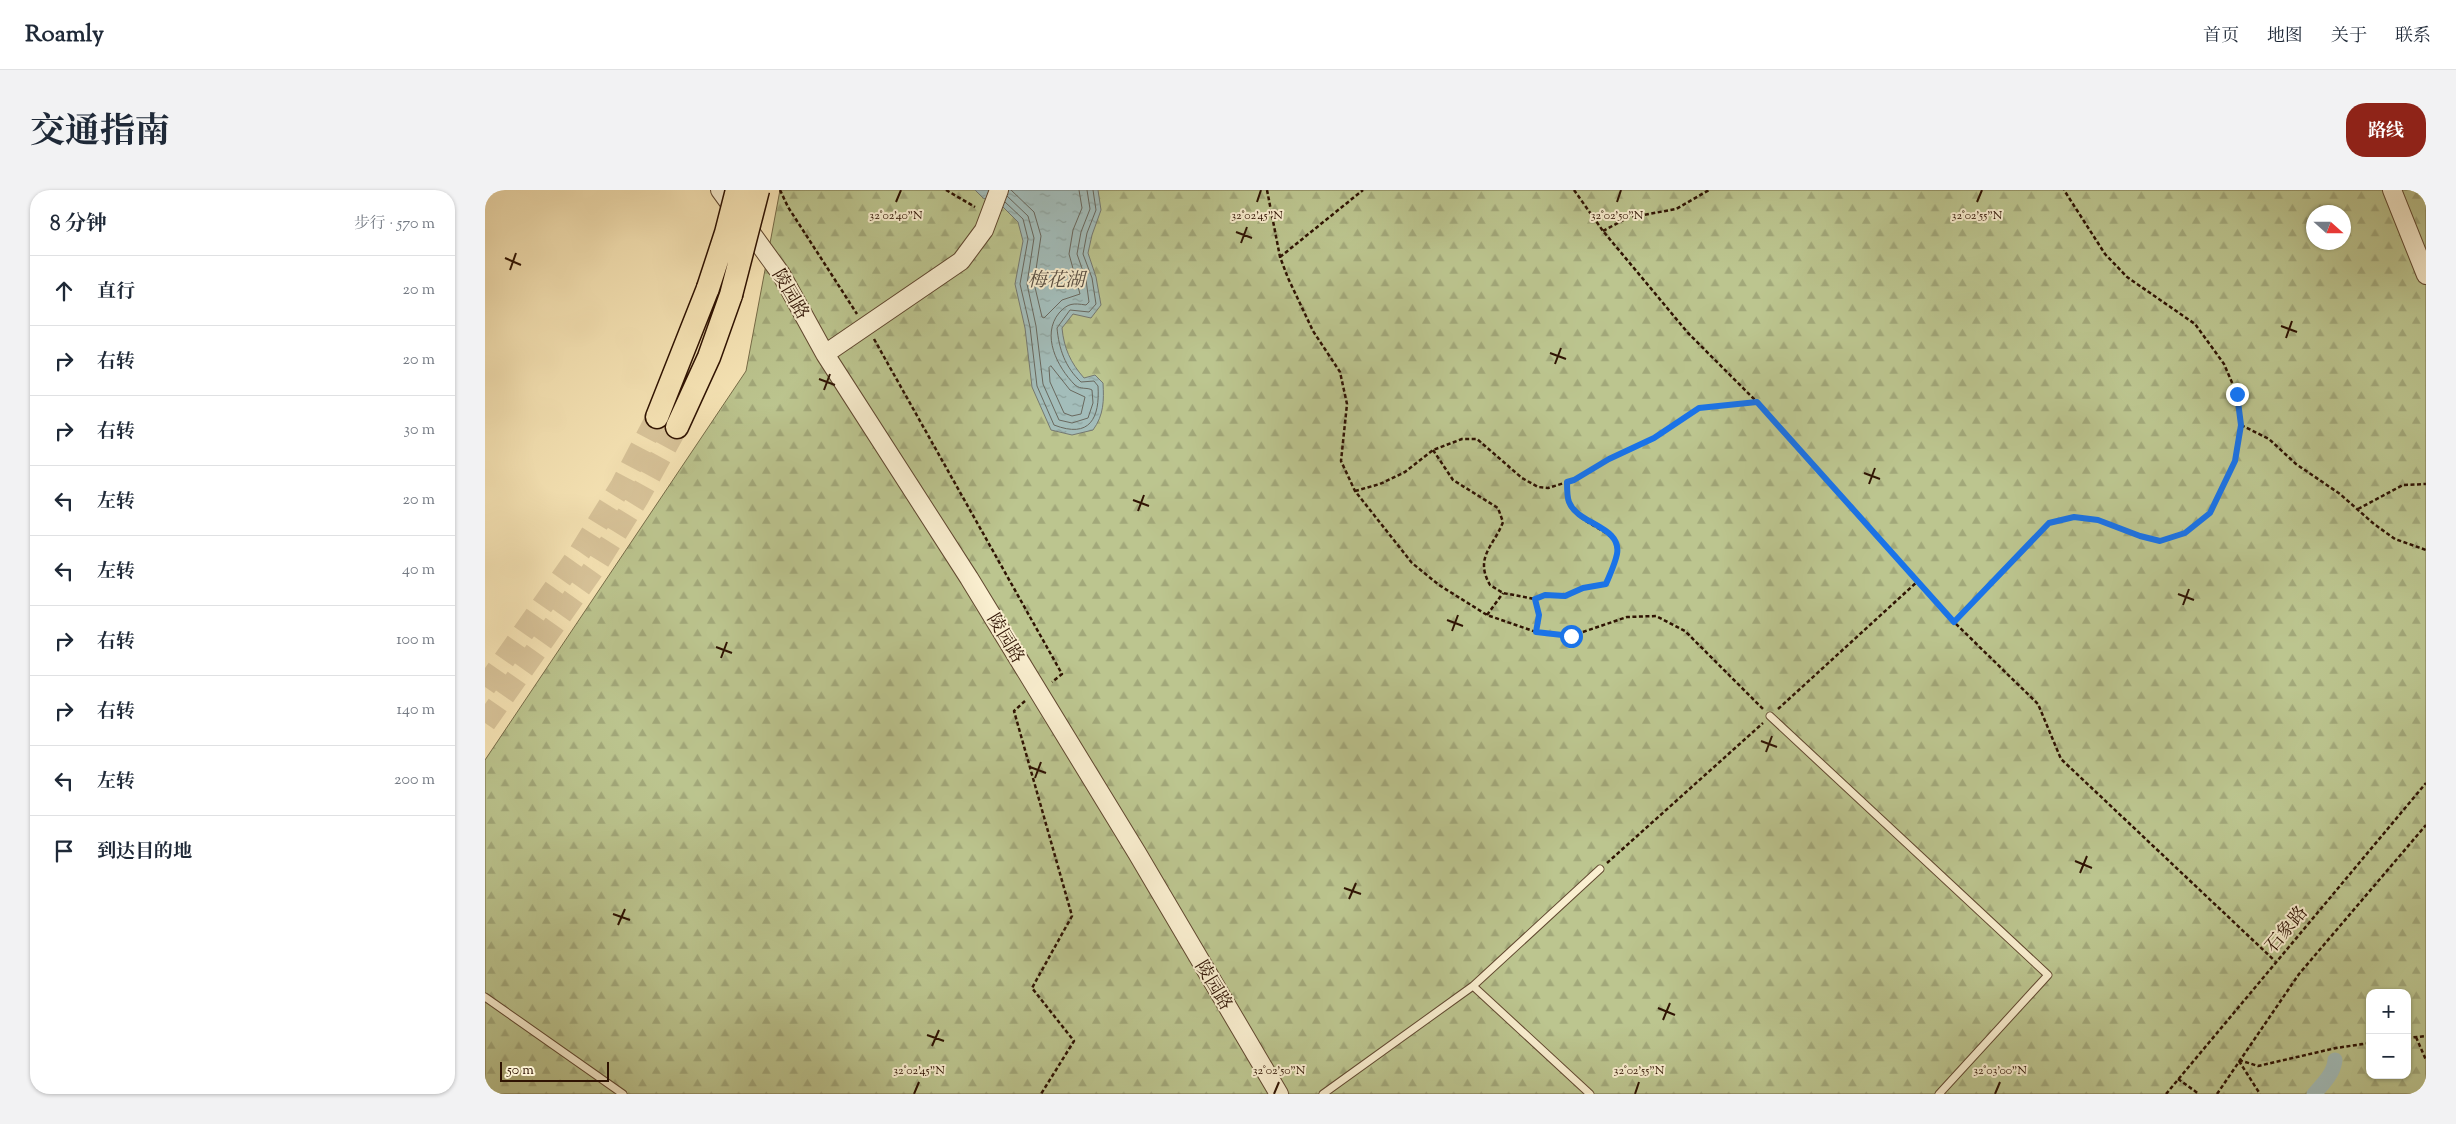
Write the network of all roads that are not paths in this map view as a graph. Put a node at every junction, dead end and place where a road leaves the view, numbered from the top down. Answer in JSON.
{"nodes":[{"id":1,"x":720,"y":190,"type":"edge"},
{"id":2,"x":737,"y":190,"type":"edge"},
{"id":3,"x":758,"y":190,"type":"edge"},
{"id":4,"x":999,"y":190,"type":"edge"},
{"id":5,"x":2392,"y":190,"type":"edge"},
{"id":6,"x":2426,"y":275,"type":"edge"},
{"id":7,"x":825,"y":354,"type":"junction"},
{"id":8,"x":657,"y":417,"type":"tunnel mouth"},
{"id":9,"x":677,"y":427,"type":"tunnel mouth"},
{"id":10,"x":1770,"y":716,"type":"road end"},
{"id":11,"x":1600,"y":869,"type":"road end"},
{"id":12,"x":1473,"y":986,"type":"junction"},
{"id":13,"x":485,"y":997,"type":"edge"},
{"id":14,"x":623,"y":1094,"type":"edge"},
{"id":15,"x":1279,"y":1094,"type":"edge"},
{"id":16,"x":1323,"y":1094,"type":"edge"},
{"id":17,"x":1590,"y":1094,"type":"edge"},
{"id":18,"x":1939,"y":1094,"type":"edge"}],
"edges":[{"from":1,"to":7,"type":"street","name":"陵园路"},
{"from":2,"to":8,"type":"highway","bridge":true},
{"from":3,"to":9,"type":"highway","bridge":true},
{"from":4,"to":7,"type":"street"},
{"from":5,"to":6,"type":"street"},
{"from":7,"to":15,"type":"street","name":"陵园路"},
{"from":10,"to":18,"type":"lane"},
{"from":11,"to":12,"type":"lane"},
{"from":12,"to":16,"type":"lane"},
{"from":12,"to":17,"type":"lane"},
{"from":13,"to":14,"type":"lane"}]}
